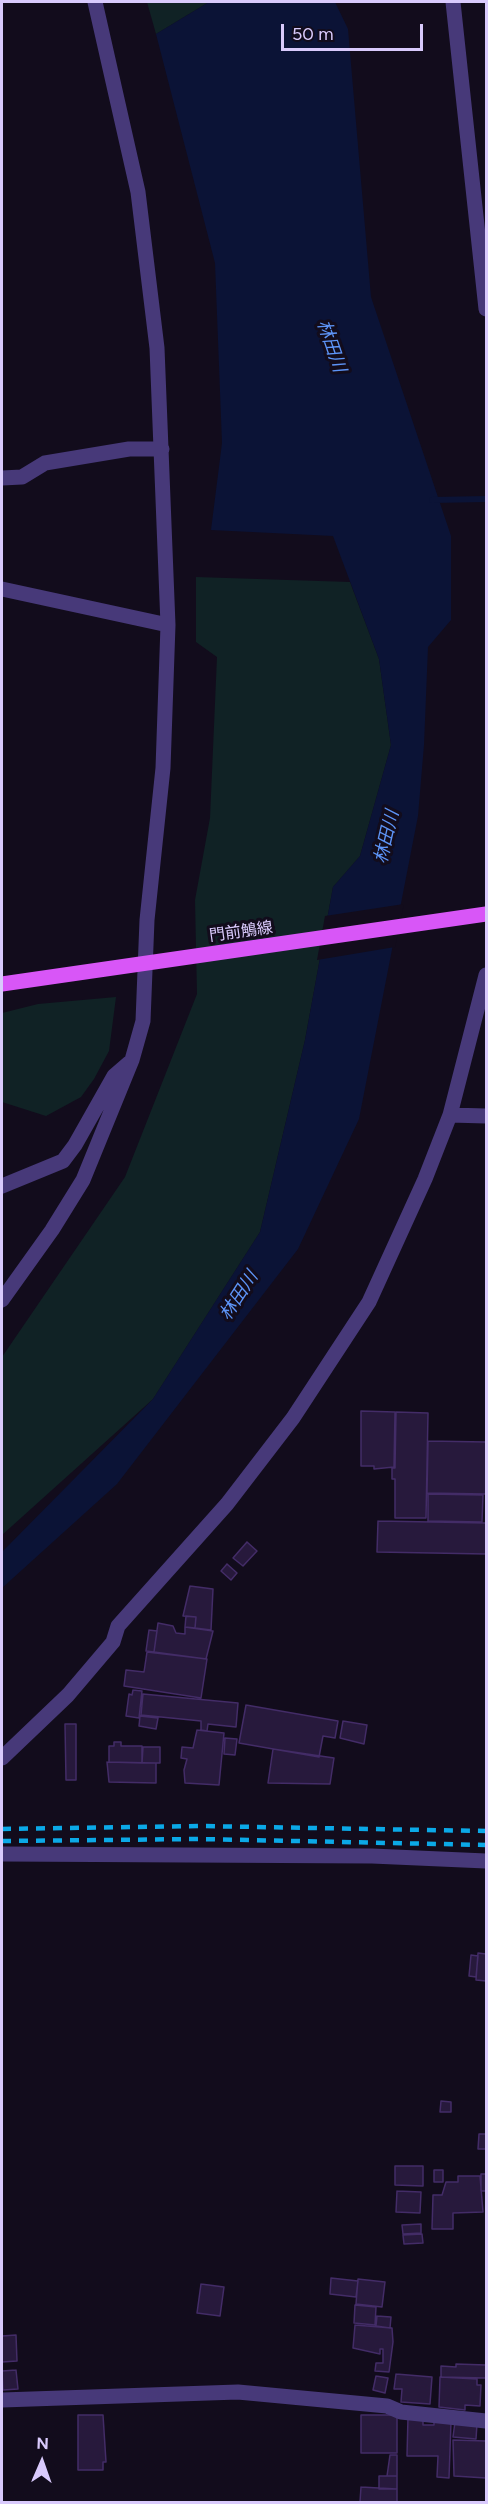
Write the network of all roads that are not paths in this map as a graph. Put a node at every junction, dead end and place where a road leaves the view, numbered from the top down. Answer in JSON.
{"nodes":[{"id":1,"x":95,"y":2,"type":"edge"},
{"id":2,"x":453,"y":2,"type":"edge"},
{"id":3,"x":486,"y":309,"type":"edge"},
{"id":4,"x":162,"y":449,"type":"junction"},
{"id":5,"x":2,"y":478,"type":"edge"},
{"id":6,"x":2,"y":589,"type":"edge"},
{"id":7,"x":168,"y":625,"type":"junction"},
{"id":8,"x":486,"y":914,"type":"edge"},
{"id":9,"x":152,"y":963,"type":"junction"},
{"id":10,"x":486,"y":975,"type":"edge"},
{"id":11,"x":2,"y":984,"type":"edge"},
{"id":12,"x":132,"y":1060,"type":"junction"},
{"id":13,"x":450,"y":1115,"type":"junction"},
{"id":14,"x":486,"y":1116,"type":"edge"},
{"id":15,"x":2,"y":1186,"type":"edge"},
{"id":16,"x":2,"y":1300,"type":"edge"},
{"id":17,"x":2,"y":1758,"type":"edge"},
{"id":18,"x":2,"y":1854,"type":"edge"},
{"id":19,"x":486,"y":1861,"type":"edge"},
{"id":20,"x":2,"y":2400,"type":"edge"},
{"id":21,"x":486,"y":2421,"type":"edge"}],
"edges":[{"from":1,"to":4,"type":"street"},
{"from":2,"to":3,"type":"street"},
{"from":4,"to":5,"type":"street"},
{"from":4,"to":7,"type":"street"},
{"from":6,"to":7,"type":"street"},
{"from":7,"to":9,"type":"street"},
{"from":8,"to":9,"type":"main road","name":"門前鵤線"},
{"from":9,"to":11,"type":"main road","name":"門前鵤線"},
{"from":9,"to":12,"type":"street"},
{"from":10,"to":13,"type":"street"},
{"from":12,"to":15,"type":"street"},
{"from":12,"to":16,"type":"street"},
{"from":13,"to":14,"type":"street"},
{"from":13,"to":17,"type":"street"},
{"from":18,"to":19,"type":"street"},
{"from":20,"to":21,"type":"street"}]}
